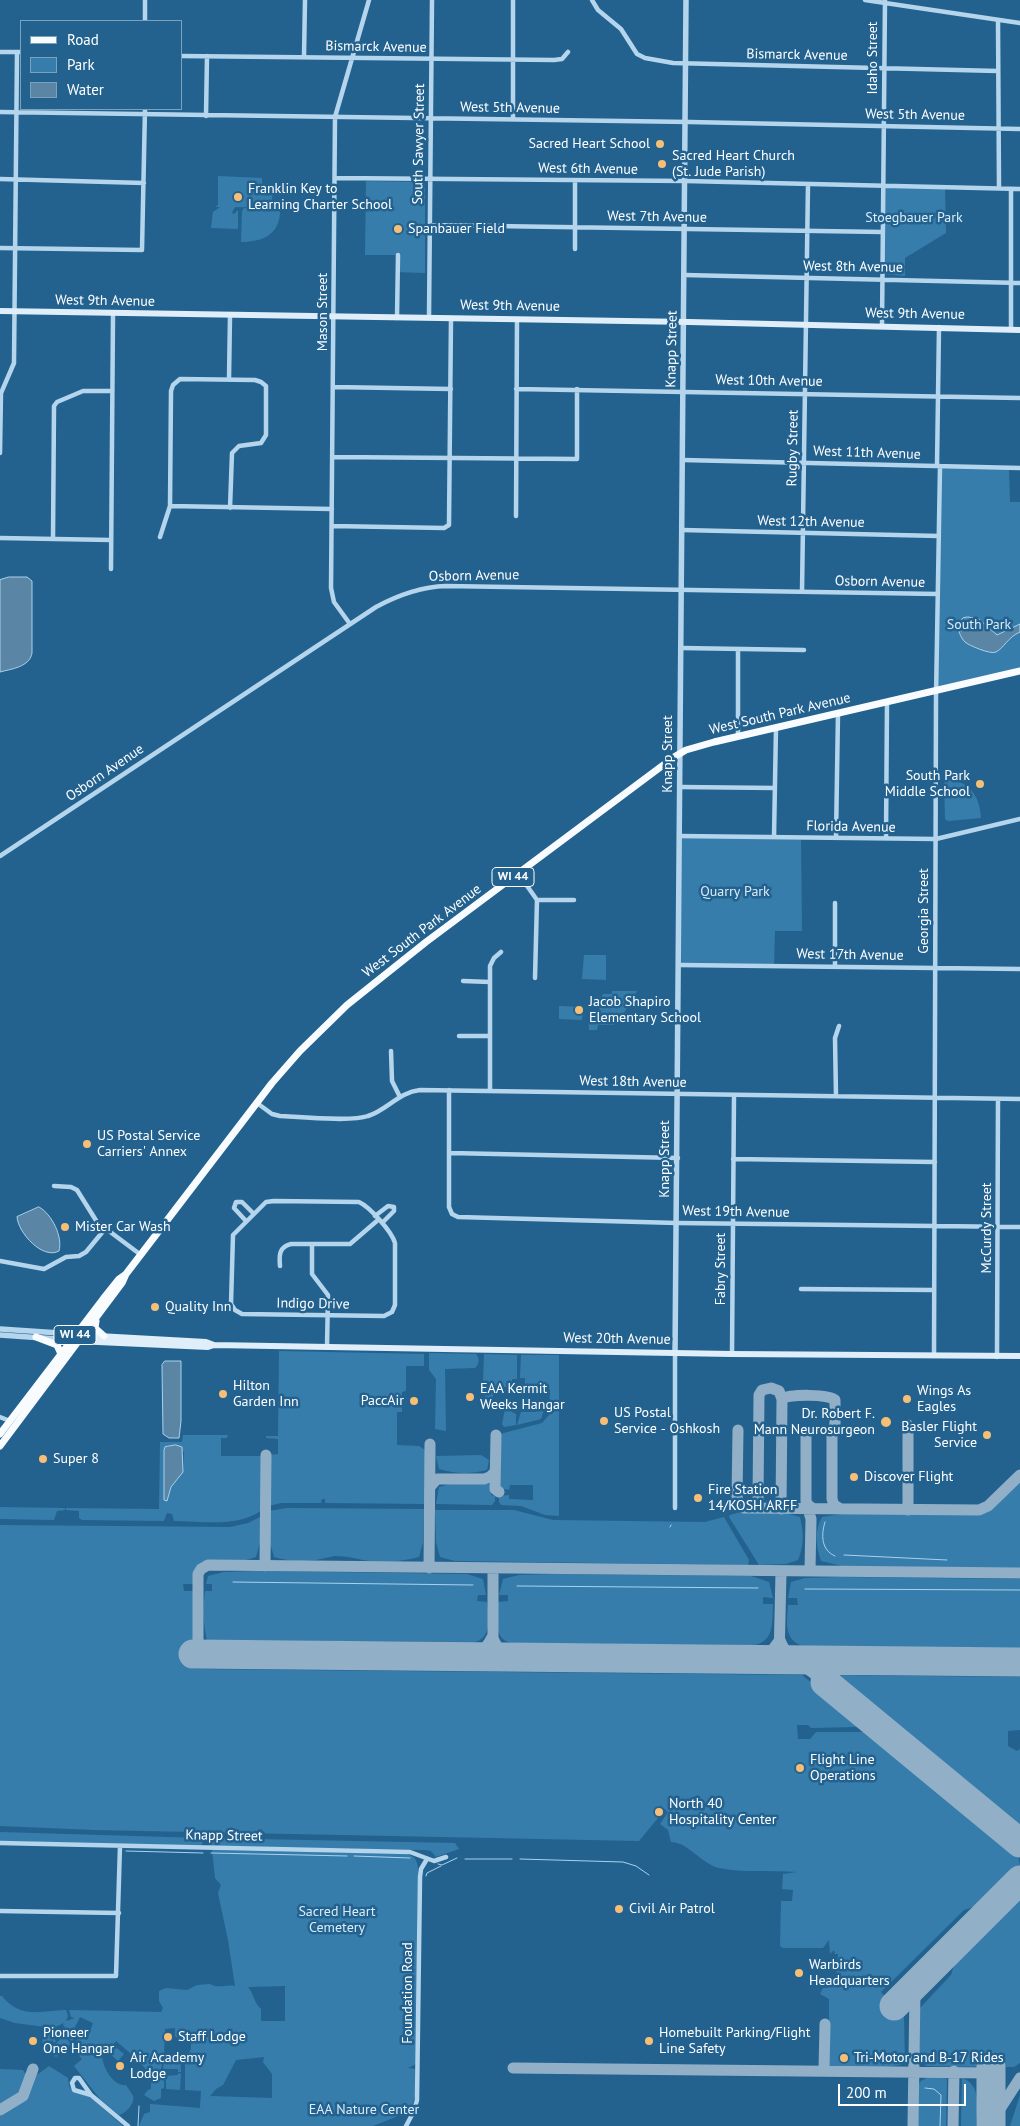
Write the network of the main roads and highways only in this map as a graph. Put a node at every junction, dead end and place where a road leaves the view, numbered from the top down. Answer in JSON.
{"nodes":[{"id":1,"x":0,"y":311,"type":"edge"},
{"id":2,"x":1020,"y":330,"type":"edge"},
{"id":3,"x":1020,"y":671,"type":"edge"},
{"id":4,"x":126,"y":1274,"type":"junction"},
{"id":5,"x":97,"y":1318,"type":"junction"},
{"id":6,"x":104,"y":1336,"type":"junction"},
{"id":7,"x":36,"y":1337,"type":"road end"},
{"id":8,"x":73,"y":1337,"type":"junction"},
{"id":9,"x":82,"y":1338,"type":"junction"},
{"id":10,"x":214,"y":1345,"type":"junction"},
{"id":11,"x":61,"y":1354,"type":"junction"},
{"id":12,"x":1020,"y":1356,"type":"edge"},
{"id":13,"x":30,"y":1400,"type":"junction"},
{"id":14,"x":13,"y":1423,"type":"junction"},
{"id":15,"x":0,"y":1434,"type":"edge"},
{"id":16,"x":0,"y":1446,"type":"edge"}],
"edges":[{"from":1,"to":2,"type":"main road","name":"West 9th Avenue"},
{"from":3,"to":4,"type":"main road","name":"West South Park Avenue","number":"WI 44"},
{"from":4,"to":5,"type":"main road","name":"West South Park Avenue","number":"WI 44"},
{"from":4,"to":8,"type":"main road","name":"West South Park Avenue","number":"WI 44"},
{"from":5,"to":6,"type":"main road"},
{"from":5,"to":9,"type":"main road","name":"West South Park Avenue","number":"WI 44"},
{"from":6,"to":9,"type":"main road","name":"West 20th Avenue"},
{"from":6,"to":10,"type":"main road","name":"West 20th Avenue"},
{"from":7,"to":11,"type":"main road"},
{"from":8,"to":9,"type":"main road","name":"West 20th Avenue"},
{"from":8,"to":11,"type":"main road","name":"West South Park Avenue","number":"WI 44"},
{"from":9,"to":10,"type":"main road","name":"West 20th Avenue"},
{"from":9,"to":13,"type":"main road","name":"West South Park Avenue","number":"WI 44"},
{"from":10,"to":12,"type":"main road","name":"West 20th Avenue"},
{"from":11,"to":13,"type":"main road","name":"West South Park Avenue","number":"WI 44"},
{"from":13,"to":14,"type":"main road","number":"WI 44"},
{"from":14,"to":15,"type":"main road","number":"WI 44"},
{"from":14,"to":16,"type":"main road","number":"WI 44"}]}
